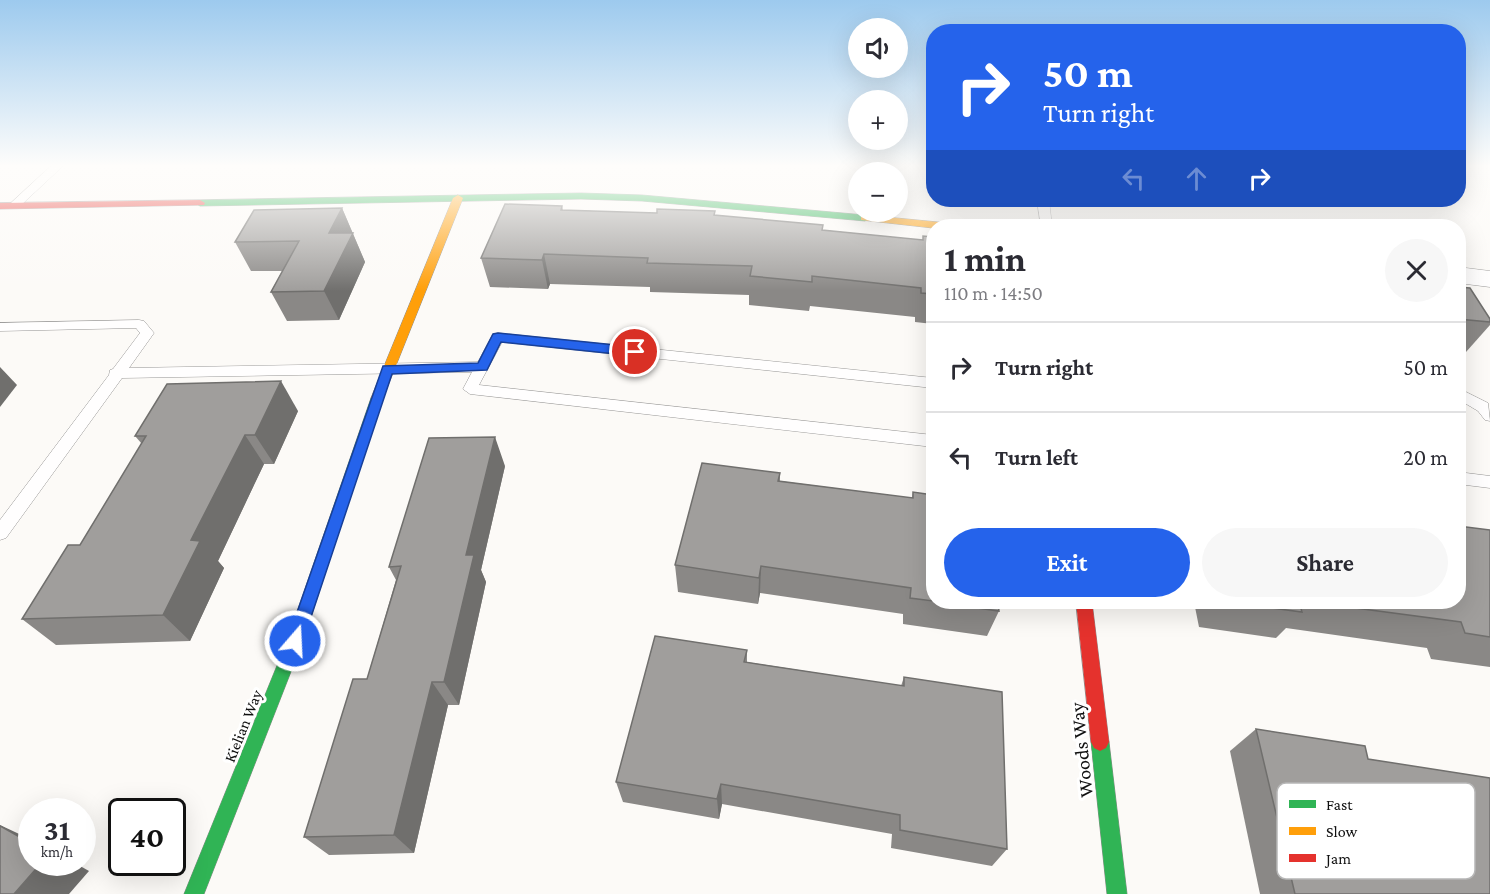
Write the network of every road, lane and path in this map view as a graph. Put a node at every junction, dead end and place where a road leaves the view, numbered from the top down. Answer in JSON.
{"nodes":[{"id":1,"x":454,"y":208,"type":"edge"},
{"id":2,"x":748,"y":208,"type":"edge"},
{"id":3,"x":926,"y":224,"type":"edge"},
{"id":4,"x":1466,"y":276,"type":"edge"},
{"id":5,"x":1490,"y":279,"type":"edge"},
{"id":6,"x":0,"y":327,"type":"edge"},
{"id":7,"x":482,"y":367,"type":"junction"},
{"id":8,"x":387,"y":369,"type":"junction"},
{"id":9,"x":115,"y":374,"type":"junction"},
{"id":10,"x":926,"y":382,"type":"edge"},
{"id":11,"x":1466,"y":397,"type":"edge"},
{"id":12,"x":1490,"y":416,"type":"edge"},
{"id":13,"x":926,"y":440,"type":"edge"},
{"id":14,"x":1466,"y":479,"type":"edge"},
{"id":15,"x":1490,"y":483,"type":"edge"},
{"id":16,"x":0,"y":533,"type":"edge"},
{"id":17,"x":1085,"y":609,"type":"edge"},
{"id":18,"x":194,"y":894,"type":"edge"},
{"id":19,"x":1117,"y":894,"type":"edge"}],
"edges":[{"from":1,"to":8,"type":"street","name":"Kielian Way"},
{"from":2,"to":3,"type":"street"},
{"from":4,"to":5,"type":"street"},
{"from":6,"to":9,"type":"lane"},
{"from":7,"to":8,"type":"lane"},
{"from":7,"to":10,"type":"lane"},
{"from":7,"to":13,"type":"lane"},
{"from":8,"to":9,"type":"lane"},
{"from":8,"to":18,"type":"street","name":"Kielian Way"},
{"from":9,"to":16,"type":"lane"},
{"from":11,"to":12,"type":"lane"},
{"from":14,"to":15,"type":"lane"},
{"from":17,"to":19,"type":"street","name":"Woods Way"}]}
